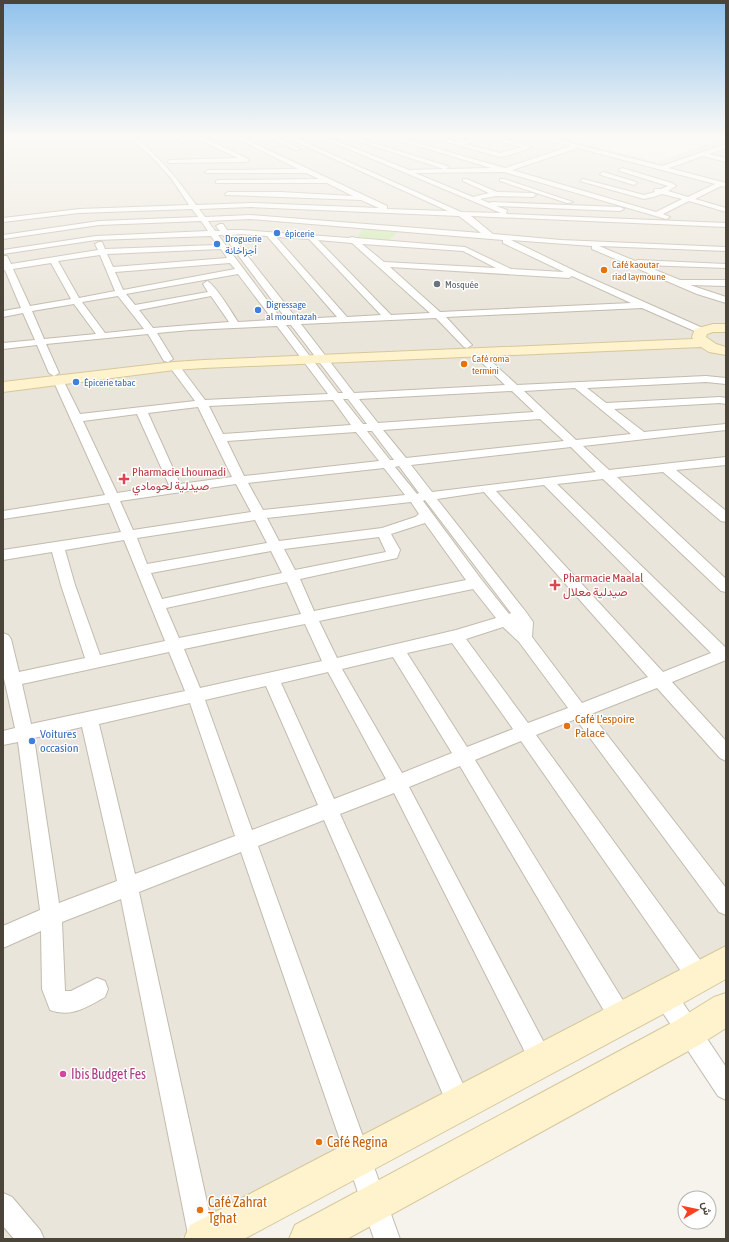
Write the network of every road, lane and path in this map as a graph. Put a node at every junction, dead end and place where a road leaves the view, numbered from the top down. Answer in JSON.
{"nodes":[{"id":1,"x":185,"y":195,"type":"edge"},
{"id":2,"x":229,"y":195,"type":"edge"},
{"id":3,"x":301,"y":195,"type":"edge"},
{"id":4,"x":360,"y":195,"type":"edge"},
{"id":5,"x":401,"y":195,"type":"edge"},
{"id":6,"x":418,"y":195,"type":"edge"},
{"id":7,"x":463,"y":195,"type":"edge"},
{"id":8,"x":492,"y":195,"type":"edge"},
{"id":9,"x":522,"y":195,"type":"edge"},
{"id":10,"x":547,"y":195,"type":"edge"},
{"id":11,"x":592,"y":195,"type":"edge"},
{"id":12,"x":633,"y":195,"type":"edge"},
{"id":13,"x":653,"y":195,"type":"edge"},
{"id":14,"x":676,"y":195,"type":"edge"},
{"id":15,"x":699,"y":195,"type":"edge"},
{"id":16,"x":550,"y":196,"type":"junction"},
{"id":17,"x":366,"y":198,"type":"junction"},
{"id":18,"x":473,"y":199,"type":"junction"},
{"id":19,"x":689,"y":199,"type":"junction"},
{"id":20,"x":726,"y":202,"type":"edge"},
{"id":21,"x":202,"y":203,"type":"junction"},
{"id":22,"x":486,"y":204,"type":"junction"},
{"id":23,"x":236,"y":205,"type":"junction"},
{"id":24,"x":193,"y":206,"type":"junction"},
{"id":25,"x":716,"y":207,"type":"junction"},
{"id":26,"x":590,"y":208,"type":"junction"},
{"id":27,"x":388,"y":210,"type":"junction"},
{"id":28,"x":645,"y":210,"type":"junction"},
{"id":29,"x":726,"y":210,"type":"edge"},
{"id":30,"x":439,"y":212,"type":"junction"},
{"id":31,"x":457,"y":213,"type":"junction"},
{"id":32,"x":657,"y":214,"type":"junction"},
{"id":33,"x":514,"y":216,"type":"junction"},
{"id":34,"x":214,"y":218,"type":"junction"},
{"id":35,"x":203,"y":219,"type":"junction"},
{"id":36,"x":3,"y":220,"type":"edge"},
{"id":37,"x":684,"y":223,"type":"junction"},
{"id":38,"x":89,"y":224,"type":"junction"},
{"id":39,"x":726,"y":224,"type":"edge"},
{"id":40,"x":358,"y":226,"type":"junction"},
{"id":41,"x":225,"y":232,"type":"junction"},
{"id":42,"x":213,"y":233,"type":"junction"},
{"id":43,"x":269,"y":234,"type":"junction"},
{"id":44,"x":468,"y":235,"type":"junction"},
{"id":45,"x":3,"y":237,"type":"edge"},
{"id":46,"x":311,"y":237,"type":"junction"},
{"id":47,"x":96,"y":238,"type":"junction"},
{"id":48,"x":496,"y":238,"type":"junction"},
{"id":49,"x":522,"y":239,"type":"junction"},
{"id":50,"x":352,"y":240,"type":"junction"},
{"id":51,"x":587,"y":244,"type":"junction"},
{"id":52,"x":222,"y":247,"type":"junction"},
{"id":53,"x":726,"y":249,"type":"edge"},
{"id":54,"x":549,"y":251,"type":"dead end"},
{"id":55,"x":102,"y":252,"type":"junction"},
{"id":56,"x":3,"y":254,"type":"edge"},
{"id":57,"x":422,"y":256,"type":"junction"},
{"id":58,"x":53,"y":259,"type":"junction"},
{"id":59,"x":461,"y":259,"type":"junction"},
{"id":60,"x":232,"y":260,"type":"junction"},
{"id":61,"x":629,"y":262,"type":"junction"},
{"id":62,"x":382,"y":264,"type":"junction"},
{"id":63,"x":726,"y":266,"type":"edge"},
{"id":64,"x":6,"y":267,"type":"edge"},
{"id":65,"x":110,"y":270,"type":"junction"},
{"id":66,"x":240,"y":271,"type":"junction"},
{"id":67,"x":508,"y":271,"type":"junction"},
{"id":68,"x":576,"y":275,"type":"junction"},
{"id":69,"x":597,"y":276,"type":"dead end"},
{"id":70,"x":202,"y":278,"type":"junction"},
{"id":71,"x":674,"y":281,"type":"junction"},
{"id":72,"x":726,"y":283,"type":"edge"},
{"id":73,"x":120,"y":292,"type":"junction"},
{"id":74,"x":214,"y":293,"type":"junction"},
{"id":75,"x":76,"y":300,"type":"junction"},
{"id":76,"x":726,"y":300,"type":"edge"},
{"id":77,"x":645,"y":305,"type":"junction"},
{"id":78,"x":133,"y":308,"type":"junction"},
{"id":79,"x":26,"y":310,"type":"junction"},
{"id":80,"x":3,"y":314,"type":"edge"},
{"id":81,"x":439,"y":316,"type":"junction"},
{"id":82,"x":388,"y":317,"type":"junction"},
{"id":83,"x":344,"y":319,"type":"junction"},
{"id":84,"x":293,"y":321,"type":"junction"},
{"id":85,"x":280,"y":322,"type":"junction"},
{"id":86,"x":235,"y":325,"type":"junction"},
{"id":87,"x":722,"y":328,"type":"edge"},
{"id":88,"x":150,"y":330,"type":"junction"},
{"id":89,"x":702,"y":333,"type":"junction"},
{"id":90,"x":102,"y":335,"type":"junction"},
{"id":91,"x":41,"y":342,"type":"junction"},
{"id":92,"x":3,"y":346,"type":"edge"},
{"id":93,"x":471,"y":348,"type":"junction"},
{"id":94,"x":726,"y":351,"type":"edge"},
{"id":95,"x":312,"y":356,"type":"junction"},
{"id":96,"x":171,"y":363,"type":"junction"},
{"id":97,"x":56,"y":376,"type":"junction"},
{"id":98,"x":3,"y":379,"type":"edge"},
{"id":99,"x":726,"y":381,"type":"edge"},
{"id":100,"x":577,"y":385,"type":"junction"},
{"id":101,"x":3,"y":387,"type":"edge"},
{"id":102,"x":514,"y":387,"type":"junction"},
{"id":103,"x":353,"y":396,"type":"junction"},
{"id":104,"x":336,"y":397,"type":"junction"},
{"id":105,"x":726,"y":402,"type":"edge"},
{"id":106,"x":202,"y":403,"type":"junction"},
{"id":107,"x":604,"y":406,"type":"junction"},
{"id":108,"x":141,"y":410,"type":"junction"},
{"id":109,"x":543,"y":415,"type":"junction"},
{"id":110,"x":77,"y":418,"type":"junction"},
{"id":111,"x":376,"y":426,"type":"junction"},
{"id":112,"x":726,"y":427,"type":"edge"},
{"id":113,"x":358,"y":428,"type":"junction"},
{"id":114,"x":640,"y":435,"type":"junction"},
{"id":115,"x":220,"y":438,"type":"junction"},
{"id":116,"x":574,"y":443,"type":"junction"},
{"id":117,"x":402,"y":462,"type":"junction"},
{"id":118,"x":386,"y":464,"type":"junction"},
{"id":119,"x":723,"y":464,"type":"edge"},
{"id":120,"x":666,"y":468,"type":"junction"},
{"id":121,"x":608,"y":475,"type":"junction"},
{"id":122,"x":240,"y":480,"type":"junction"},
{"id":123,"x":548,"y":482,"type":"junction"},
{"id":124,"x":176,"y":488,"type":"junction"},
{"id":125,"x":487,"y":488,"type":"junction"},
{"id":126,"x":428,"y":496,"type":"junction"},
{"id":127,"x":113,"y":498,"type":"junction"},
{"id":128,"x":414,"y":498,"type":"junction"},
{"id":129,"x":258,"y":514,"type":"junction"},
{"id":130,"x":3,"y":515,"type":"edge"},
{"id":131,"x":427,"y":515,"type":"junction"},
{"id":132,"x":726,"y":518,"type":"edge"},
{"id":133,"x":383,"y":532,"type":"junction"},
{"id":134,"x":127,"y":534,"type":"junction"},
{"id":135,"x":57,"y":546,"type":"junction"},
{"id":136,"x":274,"y":546,"type":"junction"},
{"id":137,"x":3,"y":555,"type":"edge"},
{"id":138,"x":142,"y":570,"type":"junction"},
{"id":139,"x":291,"y":576,"type":"junction"},
{"id":140,"x":476,"y":583,"type":"junction"},
{"id":141,"x":726,"y":587,"type":"edge"},
{"id":142,"x":158,"y":605,"type":"junction"},
{"id":143,"x":311,"y":618,"type":"junction"},
{"id":144,"x":514,"y":619,"type":"junction"},
{"id":145,"x":456,"y":636,"type":"junction"},
{"id":146,"x":3,"y":639,"type":"edge"},
{"id":147,"x":175,"y":644,"type":"junction"},
{"id":148,"x":397,"y":650,"type":"junction"},
{"id":149,"x":724,"y":654,"type":"edge"},
{"id":150,"x":94,"y":661,"type":"junction"},
{"id":151,"x":332,"y":666,"type":"junction"},
{"id":152,"x":271,"y":679,"type":"junction"},
{"id":153,"x":659,"y":679,"type":"junction"},
{"id":154,"x":12,"y":680,"type":"junction"},
{"id":155,"x":195,"y":695,"type":"junction"},
{"id":156,"x":579,"y":711,"type":"junction"},
{"id":157,"x":89,"y":720,"type":"junction"},
{"id":158,"x":525,"y":732,"type":"junction"},
{"id":159,"x":25,"y":734,"type":"junction"},
{"id":160,"x":3,"y":738,"type":"edge"},
{"id":161,"x":726,"y":753,"type":"edge"},
{"id":162,"x":463,"y":756,"type":"junction"},
{"id":163,"x":398,"y":783,"type":"junction"},
{"id":164,"x":329,"y":810,"type":"junction"},
{"id":165,"x":246,"y":841,"type":"junction"},
{"id":166,"x":128,"y":886,"type":"junction"},
{"id":167,"x":726,"y":905,"type":"edge"},
{"id":168,"x":51,"y":916,"type":"junction"},
{"id":169,"x":3,"y":937,"type":"edge"},
{"id":170,"x":712,"y":969,"type":"edge"},
{"id":171,"x":97,"y":988,"type":"dead end"},
{"id":172,"x":665,"y":996,"type":"junction"},
{"id":173,"x":726,"y":1009,"type":"edge"},
{"id":174,"x":621,"y":1018,"type":"junction"},
{"id":175,"x":689,"y":1032,"type":"junction"},
{"id":176,"x":541,"y":1060,"type":"junction"},
{"id":177,"x":726,"y":1088,"type":"edge"},
{"id":178,"x":460,"y":1104,"type":"junction"},
{"id":179,"x":359,"y":1157,"type":"junction"},
{"id":180,"x":375,"y":1202,"type":"junction"},
{"id":181,"x":3,"y":1206,"type":"edge"},
{"id":182,"x":32,"y":1239,"type":"edge"},
{"id":183,"x":203,"y":1239,"type":"edge"},
{"id":184,"x":309,"y":1239,"type":"edge"},
{"id":185,"x":387,"y":1239,"type":"edge"}],
"edges":[{"from":1,"to":24,"type":"street"},
{"from":2,"to":23,"type":"street"},
{"from":3,"to":17,"type":"street"},
{"from":4,"to":17,"type":"street"},
{"from":5,"to":30,"type":"street"},
{"from":6,"to":31,"type":"street"},
{"from":7,"to":18,"type":"street"},
{"from":8,"to":18,"type":"street"},
{"from":9,"to":16,"type":"street"},
{"from":10,"to":16,"type":"street"},
{"from":11,"to":28,"type":"street"},
{"from":12,"to":13,"type":"street"},
{"from":14,"to":19,"type":"street"},
{"from":15,"to":19,"type":"street"},
{"from":16,"to":26,"type":"street"},
{"from":17,"to":27,"type":"street"},
{"from":18,"to":22,"type":"street"},
{"from":19,"to":25,"type":"street"},
{"from":19,"to":32,"type":"street"},
{"from":20,"to":25,"type":"street"},
{"from":21,"to":23,"type":"street"},
{"from":21,"to":24,"type":"street"},
{"from":21,"to":34,"type":"street"},
{"from":22,"to":26,"type":"street"},
{"from":22,"to":33,"type":"street"},
{"from":23,"to":27,"type":"street"},
{"from":24,"to":35,"type":"street"},
{"from":24,"to":36,"type":"street"},
{"from":25,"to":29,"type":"street"},
{"from":25,"to":39,"type":"street"},
{"from":26,"to":28,"type":"street"},
{"from":27,"to":30,"type":"street"},
{"from":28,"to":32,"type":"street"},
{"from":30,"to":31,"type":"street"},
{"from":31,"to":33,"type":"street"},
{"from":31,"to":48,"type":"street"},
{"from":32,"to":37,"type":"street"},
{"from":33,"to":37,"type":"street"},
{"from":34,"to":35,"type":"street"},
{"from":34,"to":40,"type":"street"},
{"from":34,"to":41,"type":"street"},
{"from":35,"to":38,"type":"street"},
{"from":35,"to":42,"type":"street"},
{"from":37,"to":39,"type":"street"},
{"from":38,"to":45,"type":"street"},
{"from":38,"to":47,"type":"street"},
{"from":40,"to":44,"type":"street"},
{"from":40,"to":50,"type":"street"},
{"from":41,"to":42,"type":"street"},
{"from":41,"to":43,"type":"street"},
{"from":41,"to":84,"type":"street"},
{"from":42,"to":47,"type":"street"},
{"from":42,"to":52,"type":"street"},
{"from":43,"to":46,"type":"street"},
{"from":43,"to":83,"type":"street"},
{"from":44,"to":48,"type":"street"},
{"from":44,"to":59,"type":"street"},
{"from":46,"to":50,"type":"street"},
{"from":46,"to":82,"type":"street"},
{"from":47,"to":55,"type":"street"},
{"from":47,"to":56,"type":"street"},
{"from":48,"to":49,"type":"street"},
{"from":48,"to":68,"type":"street"},
{"from":49,"to":51,"type":"street"},
{"from":49,"to":54,"type":"street"},
{"from":50,"to":57,"type":"street"},
{"from":50,"to":62,"type":"street"},
{"from":51,"to":53,"type":"street"},
{"from":51,"to":61,"type":"street"},
{"from":52,"to":55,"type":"street"},
{"from":52,"to":60,"type":"street"},
{"from":55,"to":58,"type":"street"},
{"from":55,"to":65,"type":"street"},
{"from":56,"to":64,"type":"street"},
{"from":57,"to":59,"type":"street"},
{"from":57,"to":59,"type":"street"},
{"from":57,"to":62,"type":"street"},
{"from":58,"to":64,"type":"street"},
{"from":58,"to":75,"type":"street"},
{"from":59,"to":67,"type":"street"},
{"from":59,"to":67,"type":"street"},
{"from":60,"to":65,"type":"street"},
{"from":60,"to":66,"type":"street"},
{"from":61,"to":63,"type":"street"},
{"from":61,"to":71,"type":"street"},
{"from":62,"to":81,"type":"street"},
{"from":64,"to":79,"type":"street"},
{"from":65,"to":73,"type":"street"},
{"from":66,"to":70,"type":"street"},
{"from":66,"to":85,"type":"street"},
{"from":67,"to":68,"type":"street"},
{"from":68,"to":69,"type":"street"},
{"from":68,"to":77,"type":"street"},
{"from":70,"to":73,"type":"street"},
{"from":70,"to":74,"type":"street"},
{"from":71,"to":72,"type":"street"},
{"from":71,"to":76,"type":"street"},
{"from":73,"to":75,"type":"street"},
{"from":73,"to":78,"type":"street"},
{"from":74,"to":78,"type":"street"},
{"from":74,"to":86,"type":"street"},
{"from":75,"to":79,"type":"street"},
{"from":75,"to":90,"type":"street"},
{"from":77,"to":81,"type":"street"},
{"from":77,"to":89,"type":"street"},
{"from":78,"to":88,"type":"street"},
{"from":79,"to":80,"type":"street"},
{"from":79,"to":91,"type":"street"},
{"from":81,"to":82,"type":"street"},
{"from":81,"to":93,"type":"street"},
{"from":82,"to":83,"type":"street"},
{"from":83,"to":84,"type":"street"},
{"from":84,"to":85,"type":"street"},
{"from":84,"to":95,"type":"street"},
{"from":85,"to":86,"type":"street"},
{"from":85,"to":95,"type":"street"},
{"from":86,"to":88,"type":"street"},
{"from":87,"to":89,"type":"street"},
{"from":88,"to":90,"type":"street"},
{"from":88,"to":96,"type":"street"},
{"from":89,"to":93,"type":"street"},
{"from":89,"to":94,"type":"street"},
{"from":90,"to":91,"type":"street"},
{"from":91,"to":92,"type":"street"},
{"from":91,"to":97,"type":"street"},
{"from":93,"to":95,"type":"street"},
{"from":93,"to":102,"type":"street"},
{"from":95,"to":96,"type":"street"},
{"from":95,"to":103,"type":"street"},
{"from":95,"to":104,"type":"street"},
{"from":96,"to":97,"type":"street"},
{"from":96,"to":106,"type":"street"},
{"from":97,"to":98,"type":"street"},
{"from":97,"to":101,"type":"street"},
{"from":97,"to":110,"type":"street"},
{"from":99,"to":100,"type":"street"},
{"from":100,"to":102,"type":"street"},
{"from":100,"to":107,"type":"street"},
{"from":102,"to":103,"type":"street"},
{"from":102,"to":109,"type":"street"},
{"from":103,"to":104,"type":"street"},
{"from":103,"to":111,"type":"street"},
{"from":104,"to":106,"type":"street"},
{"from":104,"to":113,"type":"street"},
{"from":105,"to":107,"type":"street"},
{"from":106,"to":108,"type":"street"},
{"from":106,"to":115,"type":"street"},
{"from":107,"to":114,"type":"street"},
{"from":108,"to":110,"type":"street"},
{"from":108,"to":124,"type":"street"},
{"from":109,"to":111,"type":"street"},
{"from":109,"to":116,"type":"street"},
{"from":110,"to":127,"type":"street"},
{"from":111,"to":113,"type":"street"},
{"from":111,"to":117,"type":"street"},
{"from":112,"to":114,"type":"street"},
{"from":113,"to":115,"type":"street"},
{"from":113,"to":118,"type":"street"},
{"from":114,"to":116,"type":"street"},
{"from":115,"to":122,"type":"street"},
{"from":116,"to":117,"type":"street"},
{"from":116,"to":121,"type":"street"},
{"from":117,"to":118,"type":"street"},
{"from":117,"to":126,"type":"street"},
{"from":118,"to":122,"type":"street"},
{"from":118,"to":128,"type":"street"},
{"from":119,"to":120,"type":"street"},
{"from":120,"to":121,"type":"street"},
{"from":120,"to":132,"type":"street"},
{"from":121,"to":123,"type":"street"},
{"from":121,"to":141,"type":"street"},
{"from":122,"to":124,"type":"street"},
{"from":122,"to":129,"type":"street"},
{"from":123,"to":125,"type":"street"},
{"from":123,"to":149,"type":"street"},
{"from":124,"to":127,"type":"street"},
{"from":125,"to":126,"type":"street"},
{"from":125,"to":153,"type":"street"},
{"from":126,"to":128,"type":"street"},
{"from":126,"to":144,"type":"street"},
{"from":127,"to":130,"type":"street"},
{"from":127,"to":134,"type":"street"},
{"from":128,"to":129,"type":"street"},
{"from":128,"to":131,"type":"street"},
{"from":129,"to":134,"type":"street"},
{"from":129,"to":136,"type":"street"},
{"from":131,"to":133,"type":"street"},
{"from":131,"to":140,"type":"street"},
{"from":133,"to":136,"type":"street"},
{"from":133,"to":139,"type":"street"},
{"from":134,"to":135,"type":"street"},
{"from":134,"to":138,"type":"street"},
{"from":135,"to":137,"type":"street"},
{"from":135,"to":150,"type":"street"},
{"from":136,"to":138,"type":"street"},
{"from":136,"to":139,"type":"street"},
{"from":138,"to":142,"type":"street"},
{"from":139,"to":142,"type":"street"},
{"from":139,"to":143,"type":"street"},
{"from":140,"to":143,"type":"street"},
{"from":140,"to":144,"type":"street"},
{"from":142,"to":147,"type":"street"},
{"from":143,"to":147,"type":"street"},
{"from":143,"to":151,"type":"street"},
{"from":144,"to":145,"type":"street"},
{"from":144,"to":156,"type":"street"},
{"from":145,"to":148,"type":"street"},
{"from":145,"to":158,"type":"street"},
{"from":146,"to":154,"type":"street"},
{"from":147,"to":150,"type":"street"},
{"from":147,"to":155,"type":"street"},
{"from":148,"to":151,"type":"street"},
{"from":148,"to":162,"type":"street"},
{"from":149,"to":153,"type":"street"},
{"from":150,"to":154,"type":"street"},
{"from":151,"to":152,"type":"street"},
{"from":151,"to":163,"type":"street"},
{"from":152,"to":155,"type":"street"},
{"from":152,"to":164,"type":"street"},
{"from":153,"to":156,"type":"street"},
{"from":153,"to":161,"type":"street"},
{"from":154,"to":159,"type":"street"},
{"from":155,"to":157,"type":"street"},
{"from":155,"to":165,"type":"street"},
{"from":156,"to":158,"type":"street"},
{"from":156,"to":167,"type":"street"},
{"from":157,"to":159,"type":"street"},
{"from":157,"to":166,"type":"street"},
{"from":158,"to":162,"type":"street"},
{"from":158,"to":170,"type":"street"},
{"from":159,"to":160,"type":"street"},
{"from":159,"to":168,"type":"street"},
{"from":162,"to":163,"type":"street"},
{"from":162,"to":174,"type":"street"},
{"from":163,"to":164,"type":"street"},
{"from":163,"to":176,"type":"street"},
{"from":164,"to":165,"type":"street"},
{"from":164,"to":178,"type":"street"},
{"from":165,"to":166,"type":"street"},
{"from":165,"to":179,"type":"street"},
{"from":166,"to":168,"type":"street"},
{"from":166,"to":183,"type":"street"},
{"from":168,"to":169,"type":"street"},
{"from":168,"to":171,"type":"street"},
{"from":170,"to":172,"type":"street"},
{"from":172,"to":174,"type":"street"},
{"from":172,"to":175,"type":"street"},
{"from":173,"to":175,"type":"street"},
{"from":174,"to":176,"type":"street"},
{"from":175,"to":177,"type":"street"},
{"from":175,"to":180,"type":"street"},
{"from":176,"to":178,"type":"street"},
{"from":178,"to":179,"type":"street"},
{"from":179,"to":180,"type":"street"},
{"from":179,"to":183,"type":"street"},
{"from":180,"to":184,"type":"street"},
{"from":180,"to":185,"type":"street"},
{"from":181,"to":182,"type":"street"}]}
